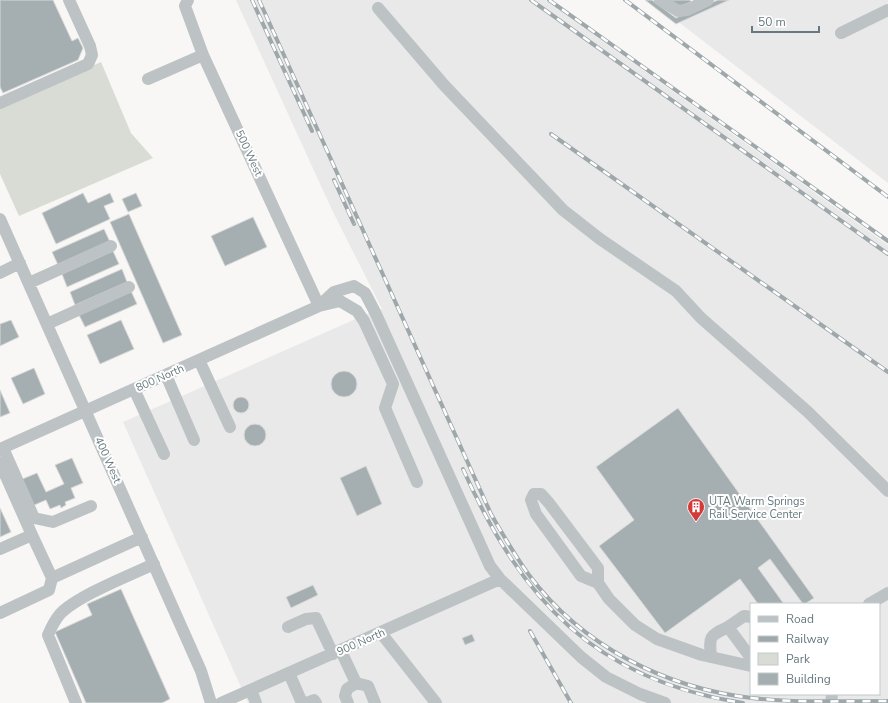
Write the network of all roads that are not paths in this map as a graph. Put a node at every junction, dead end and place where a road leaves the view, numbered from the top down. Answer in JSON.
{"nodes":[{"id":1,"x":69,"y":0,"type":"edge"},
{"id":2,"x":188,"y":0,"type":"edge"},
{"id":3,"x":660,"y":0,"type":"edge"},
{"id":4,"x":701,"y":2,"type":"edge"},
{"id":5,"x":378,"y":8,"type":"dead end"},
{"id":6,"x":888,"y":10,"type":"edge"},
{"id":7,"x":841,"y":33,"type":"dead end"},
{"id":8,"x":203,"y":55,"type":"junction"},
{"id":9,"x":148,"y":79,"type":"dead end"},
{"id":10,"x":0,"y":103,"type":"edge"},
{"id":11,"x":0,"y":218,"type":"edge"},
{"id":12,"x":111,"y":246,"type":"dead end"},
{"id":13,"x":20,"y":263,"type":"junction"},
{"id":14,"x":0,"y":273,"type":"edge"},
{"id":15,"x":29,"y":284,"type":"junction"},
{"id":16,"x":129,"y":287,"type":"dead end"},
{"id":17,"x":319,"y":306,"type":"junction"},
{"id":18,"x":47,"y":324,"type":"junction"},
{"id":19,"x":199,"y":360,"type":"junction"},
{"id":20,"x":166,"y":375,"type":"junction"},
{"id":21,"x":134,"y":390,"type":"junction"},
{"id":22,"x":86,"y":411,"type":"junction"},
{"id":23,"x":230,"y":427,"type":"dead end"},
{"id":24,"x":194,"y":440,"type":"dead end"},
{"id":25,"x":2,"y":445,"type":"edge"},
{"id":26,"x":164,"y":454,"type":"dead end"},
{"id":27,"x":0,"y":463,"type":"edge"},
{"id":28,"x":416,"y":482,"type":"dead end"},
{"id":29,"x":888,"y":491,"type":"edge"},
{"id":30,"x":91,"y":506,"type":"dead end"},
{"id":31,"x":32,"y":535,"type":"junction"},
{"id":32,"x":142,"y":537,"type":"junction"},
{"id":33,"x":0,"y":549,"type":"edge"},
{"id":34,"x":154,"y":564,"type":"junction"},
{"id":35,"x":52,"y":578,"type":"junction"},
{"id":36,"x":500,"y":579,"type":"junction"},
{"id":37,"x":598,"y":583,"type":"junction"},
{"id":38,"x":888,"y":593,"type":"edge"},
{"id":39,"x":871,"y":603,"type":"edge"},
{"id":40,"x":0,"y":613,"type":"edge"},
{"id":41,"x":750,"y":617,"type":"edge"},
{"id":42,"x":288,"y":627,"type":"dead end"},
{"id":43,"x":728,"y":627,"type":"junction"},
{"id":44,"x":381,"y":633,"type":"junction"},
{"id":45,"x":336,"y":653,"type":"junction"},
{"id":46,"x":711,"y":657,"type":"junction"},
{"id":47,"x":750,"y":657,"type":"edge"},
{"id":48,"x":750,"y":666,"type":"edge"},
{"id":49,"x":288,"y":673,"type":"junction"},
{"id":50,"x":356,"y":683,"type":"junction"},
{"id":51,"x":251,"y":690,"type":"junction"},
{"id":52,"x":76,"y":703,"type":"edge"},
{"id":53,"x":211,"y":703,"type":"edge"},
{"id":54,"x":221,"y":703,"type":"edge"},
{"id":55,"x":256,"y":703,"type":"edge"},
{"id":56,"x":302,"y":703,"type":"edge"},
{"id":57,"x":306,"y":703,"type":"edge"},
{"id":58,"x":316,"y":703,"type":"edge"},
{"id":59,"x":348,"y":703,"type":"edge"},
{"id":60,"x":375,"y":703,"type":"edge"},
{"id":61,"x":436,"y":703,"type":"edge"},
{"id":62,"x":665,"y":703,"type":"edge"}],
"edges":[{"from":1,"to":10,"type":"street"},
{"from":2,"to":8,"type":"street","name":"500 West"},
{"from":3,"to":4,"type":"street"},
{"from":5,"to":29,"type":"street"},
{"from":6,"to":7,"type":"street"},
{"from":8,"to":9,"type":"street"},
{"from":8,"to":17,"type":"street","name":"500 West"},
{"from":11,"to":13,"type":"street","name":"400 West"},
{"from":12,"to":15,"type":"street"},
{"from":13,"to":14,"type":"street"},
{"from":13,"to":15,"type":"street","name":"400 West"},
{"from":15,"to":18,"type":"street","name":"400 West"},
{"from":16,"to":18,"type":"street"},
{"from":17,"to":19,"type":"street","name":"800 North"},
{"from":17,"to":28,"type":"street"},
{"from":17,"to":36,"type":"street"},
{"from":18,"to":22,"type":"street","name":"400 West"},
{"from":19,"to":20,"type":"street","name":"800 North"},
{"from":19,"to":23,"type":"street"},
{"from":20,"to":21,"type":"street","name":"800 North"},
{"from":20,"to":24,"type":"street"},
{"from":21,"to":22,"type":"street","name":"800 North"},
{"from":21,"to":26,"type":"street"},
{"from":22,"to":25,"type":"street","name":"800 North"},
{"from":22,"to":32,"type":"street","name":"400 West"},
{"from":25,"to":30,"type":"street"},
{"from":27,"to":31,"type":"street"},
{"from":31,"to":33,"type":"street"},
{"from":31,"to":35,"type":"street"},
{"from":32,"to":34,"type":"street","name":"400 West"},
{"from":32,"to":35,"type":"street"},
{"from":34,"to":52,"type":"street"},
{"from":34,"to":53,"type":"street","name":"400 West"},
{"from":35,"to":40,"type":"street"},
{"from":36,"to":44,"type":"street","name":"900 North"},
{"from":36,"to":62,"type":"street"},
{"from":37,"to":37,"type":"street"},
{"from":37,"to":46,"type":"street"},
{"from":38,"to":39,"type":"street"},
{"from":41,"to":43,"type":"street"},
{"from":42,"to":45,"type":"street"},
{"from":43,"to":46,"type":"street"},
{"from":43,"to":47,"type":"street"},
{"from":44,"to":45,"type":"street","name":"900 North"},
{"from":44,"to":61,"type":"street"},
{"from":45,"to":49,"type":"street","name":"900 North"},
{"from":45,"to":50,"type":"street"},
{"from":46,"to":48,"type":"street"},
{"from":49,"to":51,"type":"street","name":"900 North"},
{"from":49,"to":56,"type":"street"},
{"from":50,"to":59,"type":"street"},
{"from":50,"to":60,"type":"street"},
{"from":51,"to":54,"type":"street","name":"900 North"},
{"from":51,"to":55,"type":"street"},
{"from":57,"to":58,"type":"street"}]}
